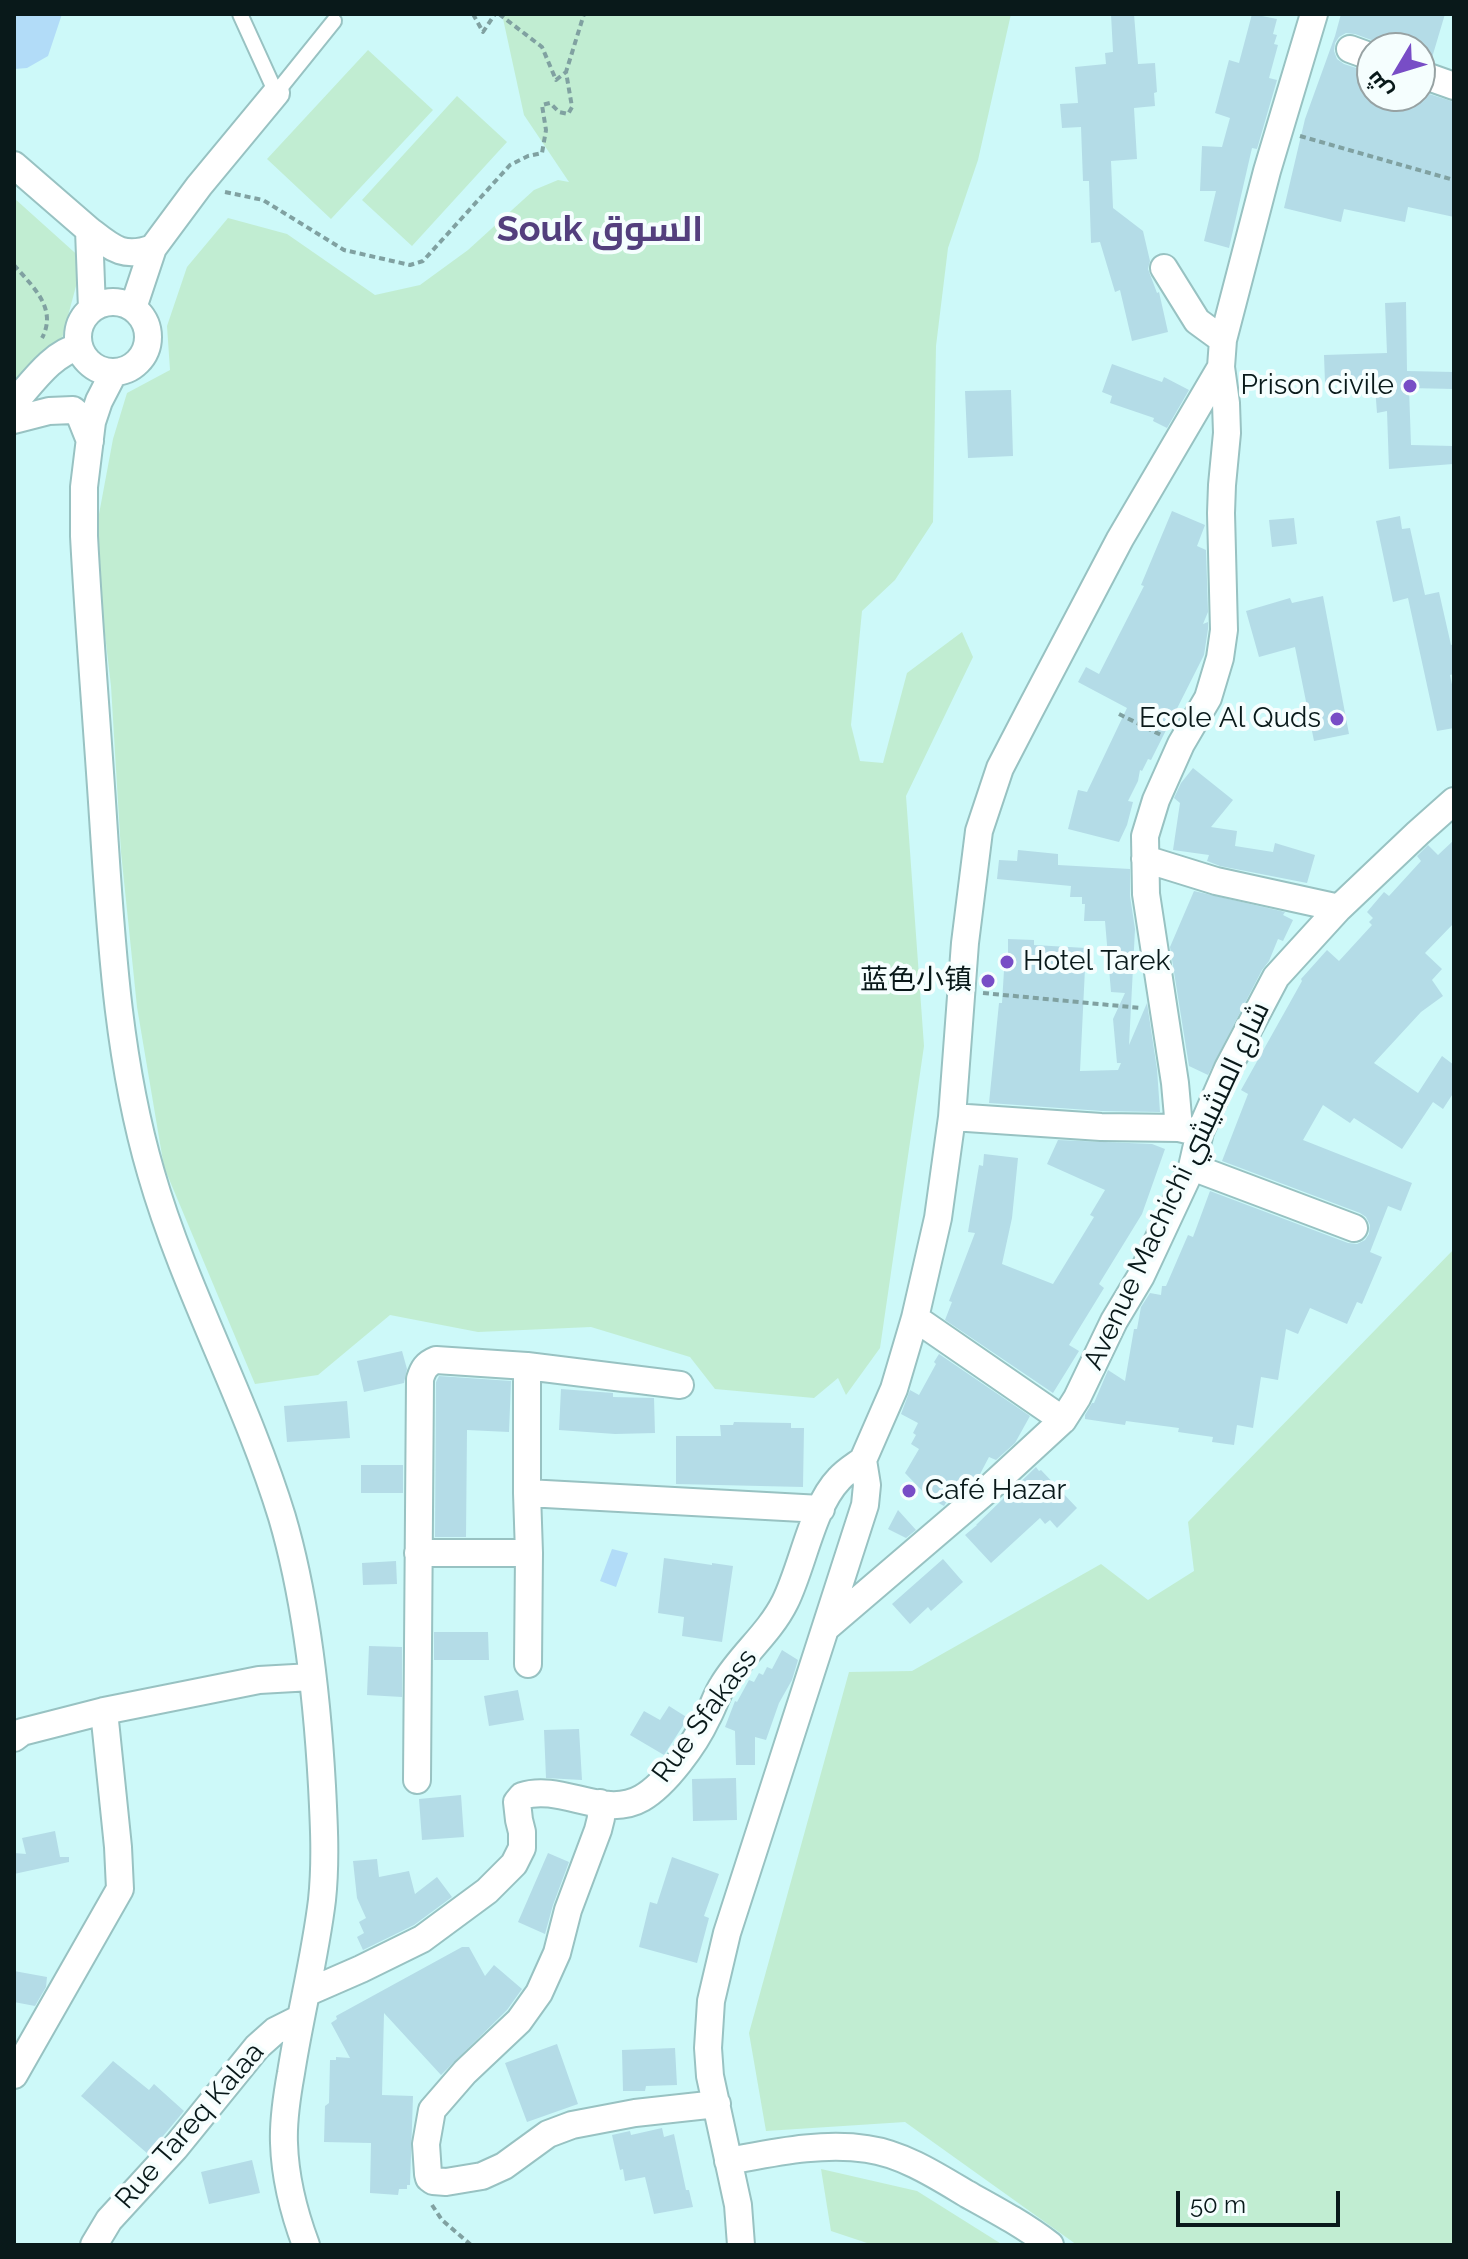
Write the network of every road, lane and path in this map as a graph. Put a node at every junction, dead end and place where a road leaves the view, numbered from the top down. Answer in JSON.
{"nodes":[{"id":1,"x":240,"y":14,"type":"edge"},
{"id":2,"x":473,"y":14,"type":"edge"},
{"id":3,"x":497,"y":14,"type":"edge"},
{"id":4,"x":584,"y":14,"type":"edge"},
{"id":5,"x":1314,"y":14,"type":"edge"},
{"id":6,"x":334,"y":21,"type":"dead end"},
{"id":7,"x":566,"y":72,"type":"junction"},
{"id":8,"x":276,"y":93,"type":"junction"},
{"id":9,"x":1279,"y":130,"type":"junction"},
{"id":10,"x":14,"y":165,"type":"edge"},
{"id":11,"x":1454,"y":180,"type":"edge"},
{"id":12,"x":199,"y":186,"type":"junction"},
{"id":13,"x":89,"y":230,"type":"junction"},
{"id":14,"x":153,"y":248,"type":"junction"},
{"id":15,"x":14,"y":265,"type":"edge"},
{"id":16,"x":1164,"y":268,"type":"dead end"},
{"id":17,"x":133,"y":308,"type":"junction"},
{"id":18,"x":92,"y":309,"type":"junction"},
{"id":19,"x":1223,"y":340,"type":"junction"},
{"id":20,"x":39,"y":343,"type":"dead end"},
{"id":21,"x":79,"y":347,"type":"junction"},
{"id":22,"x":1221,"y":367,"type":"junction"},
{"id":23,"x":114,"y":372,"type":"junction"},
{"id":24,"x":14,"y":403,"type":"edge"},
{"id":25,"x":14,"y":420,"type":"edge"},
{"id":26,"x":90,"y":441,"type":"junction"},
{"id":27,"x":1119,"y":714,"type":"dead end"},
{"id":28,"x":1181,"y":744,"type":"junction"},
{"id":29,"x":1454,"y":801,"type":"edge"},
{"id":30,"x":1145,"y":859,"type":"junction"},
{"id":31,"x":1339,"y":908,"type":"junction"},
{"id":32,"x":961,"y":991,"type":"junction"},
{"id":33,"x":1163,"y":1011,"type":"junction"},
{"id":34,"x":952,"y":1117,"type":"junction"},
{"id":35,"x":1190,"y":1130,"type":"junction"},
{"id":36,"x":1192,"y":1167,"type":"junction"},
{"id":37,"x":1354,"y":1228,"type":"dead end"},
{"id":38,"x":915,"y":1318,"type":"junction"},
{"id":39,"x":527,"y":1366,"type":"junction"},
{"id":40,"x":680,"y":1385,"type":"dead end"},
{"id":41,"x":1063,"y":1420,"type":"junction"},
{"id":42,"x":863,"y":1460,"type":"junction"},
{"id":43,"x":527,"y":1493,"type":"junction"},
{"id":44,"x":821,"y":1509,"type":"junction"},
{"id":45,"x":418,"y":1553,"type":"junction"},
{"id":46,"x":529,"y":1553,"type":"junction"},
{"id":47,"x":825,"y":1629,"type":"junction"},
{"id":48,"x":528,"y":1664,"type":"dead end"},
{"id":49,"x":312,"y":1677,"type":"junction"},
{"id":50,"x":104,"y":1711,"type":"junction"},
{"id":51,"x":14,"y":1738,"type":"edge"},
{"id":52,"x":417,"y":1780,"type":"dead end"},
{"id":53,"x":600,"y":1803,"type":"junction"},
{"id":54,"x":306,"y":1993,"type":"junction"},
{"id":55,"x":299,"y":2019,"type":"junction"},
{"id":56,"x":14,"y":2075,"type":"edge"},
{"id":57,"x":717,"y":2104,"type":"junction"},
{"id":58,"x":728,"y":2161,"type":"junction"},
{"id":59,"x":426,"y":2169,"type":"junction"},
{"id":60,"x":94,"y":2245,"type":"edge"},
{"id":61,"x":306,"y":2245,"type":"edge"},
{"id":62,"x":471,"y":2245,"type":"edge"},
{"id":63,"x":741,"y":2245,"type":"edge"},
{"id":64,"x":1050,"y":2245,"type":"edge"}],
"edges":[{"from":1,"to":8,"type":"lane"},
{"from":2,"to":3,"type":"path"},
{"from":3,"to":7,"type":"path"},
{"from":4,"to":7,"type":"path"},
{"from":5,"to":9,"type":"street"},
{"from":6,"to":8,"type":"lane"},
{"from":7,"to":12,"type":"path"},
{"from":8,"to":12,"type":"street"},
{"from":9,"to":11,"type":"path"},
{"from":9,"to":19,"type":"street"},
{"from":10,"to":13,"type":"street"},
{"from":12,"to":14,"type":"street"},
{"from":13,"to":14,"type":"street"},
{"from":13,"to":18,"type":"street"},
{"from":14,"to":17,"type":"street"},
{"from":15,"to":20,"type":"path"},
{"from":16,"to":19,"type":"street"},
{"from":17,"to":18,"type":"street"},
{"from":17,"to":23,"type":"street"},
{"from":18,"to":21,"type":"street"},
{"from":19,"to":22,"type":"street"},
{"from":21,"to":23,"type":"street"},
{"from":21,"to":24,"type":"street"},
{"from":22,"to":28,"type":"street"},
{"from":22,"to":32,"type":"street"},
{"from":23,"to":26,"type":"street"},
{"from":25,"to":26,"type":"street"},
{"from":26,"to":49,"type":"street"},
{"from":27,"to":28,"type":"path"},
{"from":28,"to":30,"type":"street"},
{"from":29,"to":31,"type":"street","name":"Avenue Machichi شارع المشيشي"},
{"from":30,"to":31,"type":"street"},
{"from":30,"to":33,"type":"street"},
{"from":31,"to":35,"type":"street","name":"Avenue Machichi شارع المشيشي"},
{"from":32,"to":33,"type":"path"},
{"from":32,"to":34,"type":"street"},
{"from":33,"to":35,"type":"street"},
{"from":34,"to":35,"type":"street"},
{"from":34,"to":38,"type":"street"},
{"from":35,"to":36,"type":"street","name":"Avenue Machichi شارع المشيشي"},
{"from":36,"to":37,"type":"street"},
{"from":36,"to":41,"type":"street","name":"Avenue Machichi شارع المشيشي"},
{"from":38,"to":41,"type":"street"},
{"from":38,"to":42,"type":"street"},
{"from":39,"to":40,"type":"street"},
{"from":39,"to":43,"type":"street"},
{"from":39,"to":45,"type":"street"},
{"from":41,"to":47,"type":"street","name":"Avenue Machichi شارع المشيشي"},
{"from":42,"to":44,"type":"street","name":"Rue Sfakass"},
{"from":42,"to":47,"type":"street"},
{"from":43,"to":44,"type":"street"},
{"from":43,"to":46,"type":"street"},
{"from":44,"to":53,"type":"street","name":"Rue Sfakass"},
{"from":45,"to":46,"type":"street"},
{"from":45,"to":52,"type":"street"},
{"from":46,"to":48,"type":"street"},
{"from":47,"to":57,"type":"street"},
{"from":49,"to":50,"type":"street"},
{"from":49,"to":54,"type":"street"},
{"from":50,"to":51,"type":"street"},
{"from":50,"to":56,"type":"street"},
{"from":53,"to":54,"type":"street","name":"Rue Sfakass"},
{"from":53,"to":59,"type":"street"},
{"from":54,"to":55,"type":"street"},
{"from":55,"to":60,"type":"street","name":"Rue Tareq Kalaa"},
{"from":55,"to":61,"type":"street"},
{"from":57,"to":58,"type":"street"},
{"from":57,"to":59,"type":"street"},
{"from":58,"to":63,"type":"street"},
{"from":58,"to":64,"type":"street"},
{"from":59,"to":62,"type":"path"}]}
